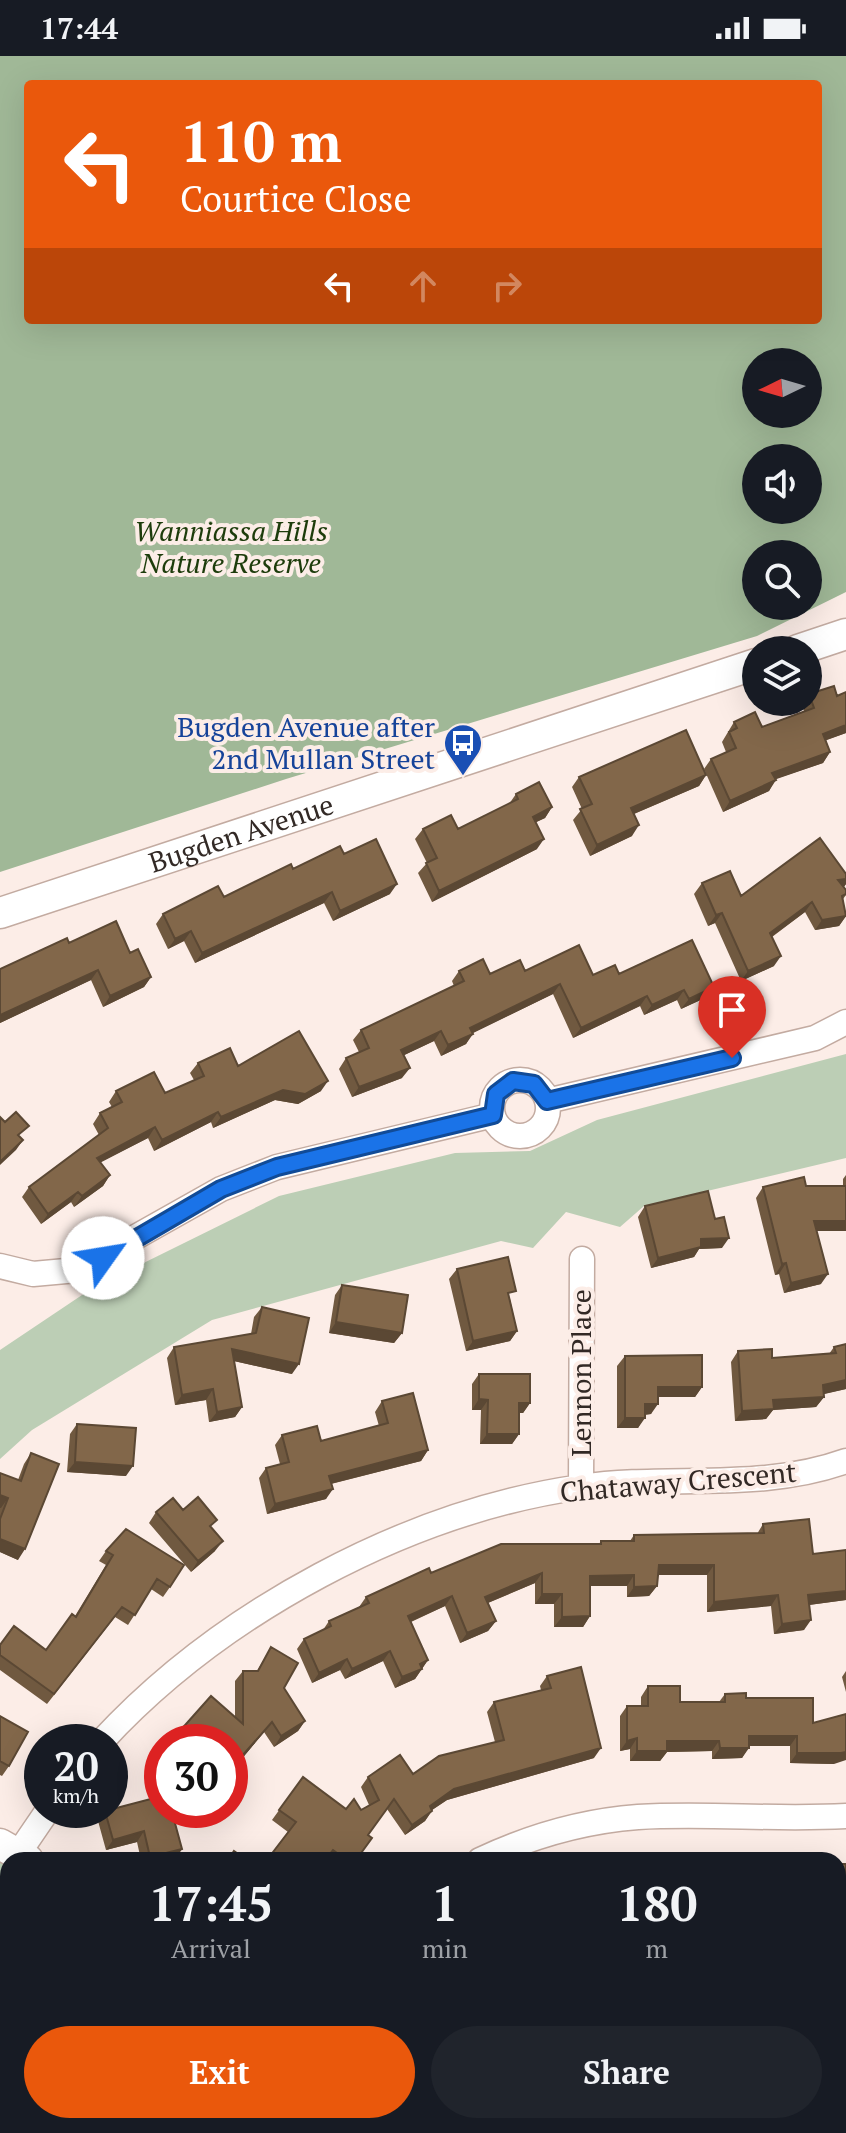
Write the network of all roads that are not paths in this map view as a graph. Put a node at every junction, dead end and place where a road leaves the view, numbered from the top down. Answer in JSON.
{"nodes":[{"id":1,"x":846,"y":634,"type":"edge"},
{"id":2,"x":822,"y":642,"type":"edge"},
{"id":3,"x":742,"y":669,"type":"edge"},
{"id":4,"x":0,"y":913,"type":"edge"},
{"id":5,"x":846,"y":1022,"type":"edge"},
{"id":6,"x":547,"y":1101,"type":"junction"},
{"id":7,"x":493,"y":1115,"type":"junction"},
{"id":8,"x":582,"y":1259,"type":"dead end"},
{"id":9,"x":0,"y":1266,"type":"edge"},
{"id":10,"x":846,"y":1461,"type":"edge"},
{"id":11,"x":581,"y":1487,"type":"junction"},
{"id":12,"x":120,"y":1724,"type":"edge"},
{"id":13,"x":846,"y":1816,"type":"edge"},
{"id":14,"x":34,"y":1828,"type":"edge"},
{"id":15,"x":16,"y":1852,"type":"edge"},
{"id":16,"x":497,"y":1852,"type":"edge"}],
"edges":[{"from":1,"to":2,"type":"street"},
{"from":3,"to":4,"type":"street","name":"Bugden Avenue"},
{"from":5,"to":6,"type":"street"},
{"from":6,"to":7,"type":"street"},
{"from":6,"to":7,"type":"street"},
{"from":7,"to":9,"type":"street"},
{"from":8,"to":11,"type":"street","name":"Lennon Place"},
{"from":10,"to":11,"type":"street","name":"Chataway Crescent"},
{"from":11,"to":12,"type":"street","name":"Chataway Crescent"},
{"from":13,"to":16,"type":"street"},
{"from":14,"to":15,"type":"street"}]}
